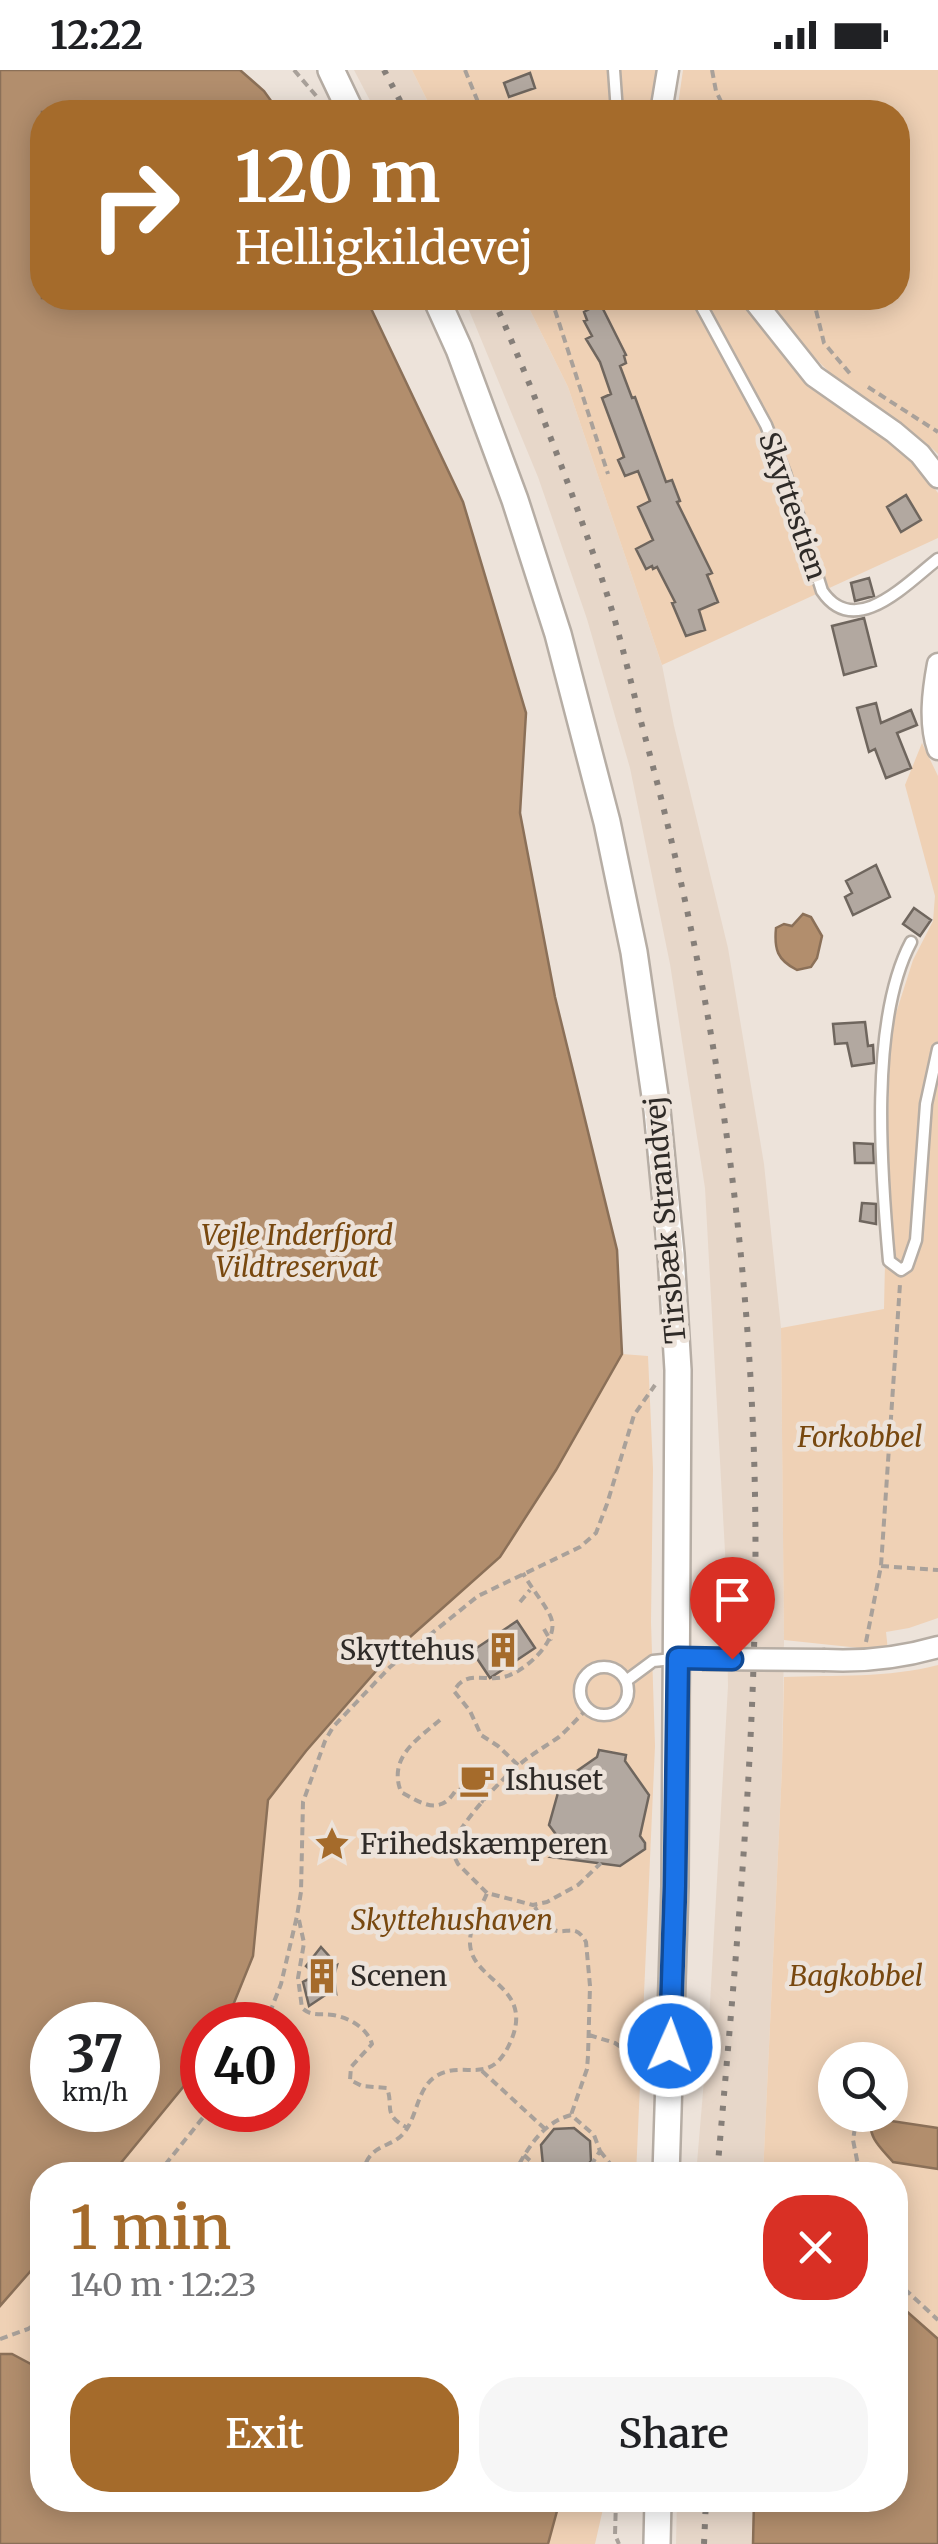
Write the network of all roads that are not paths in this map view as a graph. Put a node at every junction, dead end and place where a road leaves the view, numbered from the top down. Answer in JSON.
{"nodes":[{"id":1,"x":614,"y":70,"type":"edge"},
{"id":2,"x":668,"y":70,"type":"edge"},
{"id":3,"x":332,"y":73,"type":"edge"},
{"id":4,"x":345,"y":100,"type":"edge"},
{"id":5,"x":616,"y":100,"type":"edge"},
{"id":6,"x":663,"y":100,"type":"edge"},
{"id":7,"x":442,"y":310,"type":"edge"},
{"id":8,"x":704,"y":310,"type":"edge"},
{"id":9,"x":762,"y":310,"type":"edge"},
{"id":10,"x":938,"y":476,"type":"edge"},
{"id":11,"x":938,"y":559,"type":"edge"},
{"id":12,"x":938,"y":664,"type":"edge"},
{"id":13,"x":938,"y":749,"type":"edge"},
{"id":14,"x":911,"y":942,"type":"dead end"},
{"id":15,"x":938,"y":1049,"type":"edge"},
{"id":16,"x":938,"y":1646,"type":"edge"},
{"id":17,"x":690,"y":1659,"type":"junction"},
{"id":18,"x":626,"y":1681,"type":"junction"},
{"id":19,"x":666,"y":2162,"type":"edge"},
{"id":20,"x":658,"y":2512,"type":"edge"},
{"id":21,"x":657,"y":2544,"type":"edge"}],
"edges":[{"from":1,"to":5,"type":"lane"},
{"from":2,"to":6,"type":"street"},
{"from":3,"to":4,"type":"street"},
{"from":7,"to":17,"type":"street","name":"Tirsbæk Strandvej"},
{"from":8,"to":11,"type":"lane","name":"Skyttestien"},
{"from":9,"to":10,"type":"street"},
{"from":12,"to":13,"type":"street"},
{"from":14,"to":15,"type":"lane"},
{"from":16,"to":17,"type":"street","bridge":true},
{"from":17,"to":18,"type":"lane"},
{"from":17,"to":19,"type":"street","name":"Tirsbæk Strandvej"},
{"from":18,"to":18,"type":"lane"},
{"from":20,"to":21,"type":"street"}]}
